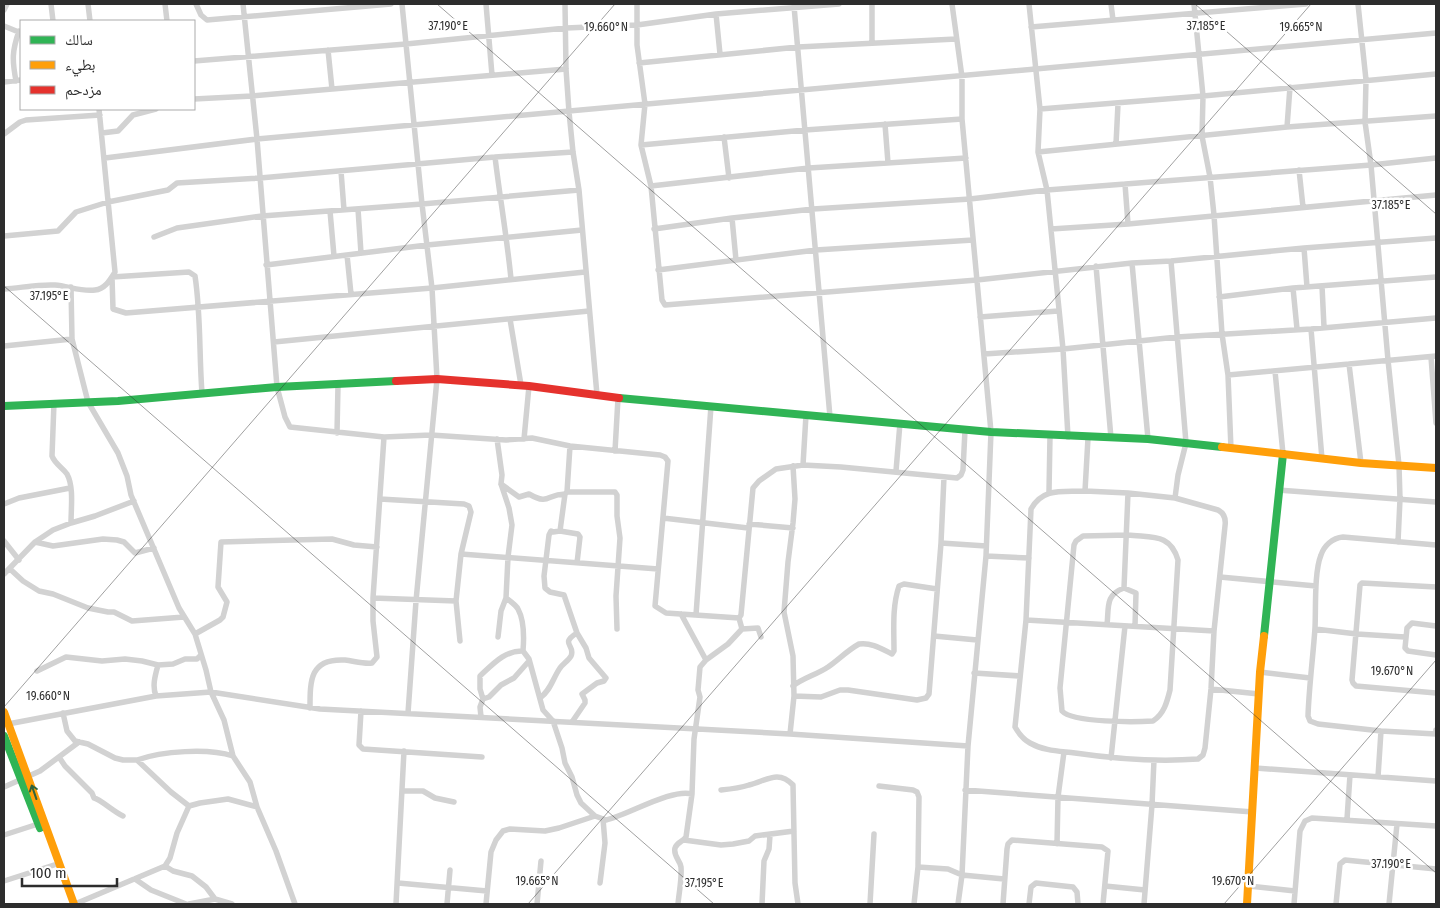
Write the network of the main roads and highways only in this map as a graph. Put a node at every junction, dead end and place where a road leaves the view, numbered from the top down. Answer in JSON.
{"nodes":[{"id":1,"x":4,"y":406,"type":"edge"},
{"id":2,"x":1283,"y":454,"type":"junction"},
{"id":3,"x":1436,"y":468,"type":"edge"},
{"id":4,"x":4,"y":712,"type":"edge"},
{"id":5,"x":7,"y":725,"type":"edge"},
{"id":6,"x":4,"y":736,"type":"edge"},
{"id":7,"x":68,"y":904,"type":"edge"},
{"id":8,"x":74,"y":904,"type":"edge"},
{"id":9,"x":1247,"y":904,"type":"edge"}],
"edges":[{"from":1,"to":2,"type":"main road"},
{"from":2,"to":3,"type":"main road"},
{"from":2,"to":9,"type":"main road"},
{"from":4,"to":5,"type":"main road"},
{"from":8,"to":5,"type":"main road","one_way":true},
{"from":6,"to":7,"type":"main road"}]}
